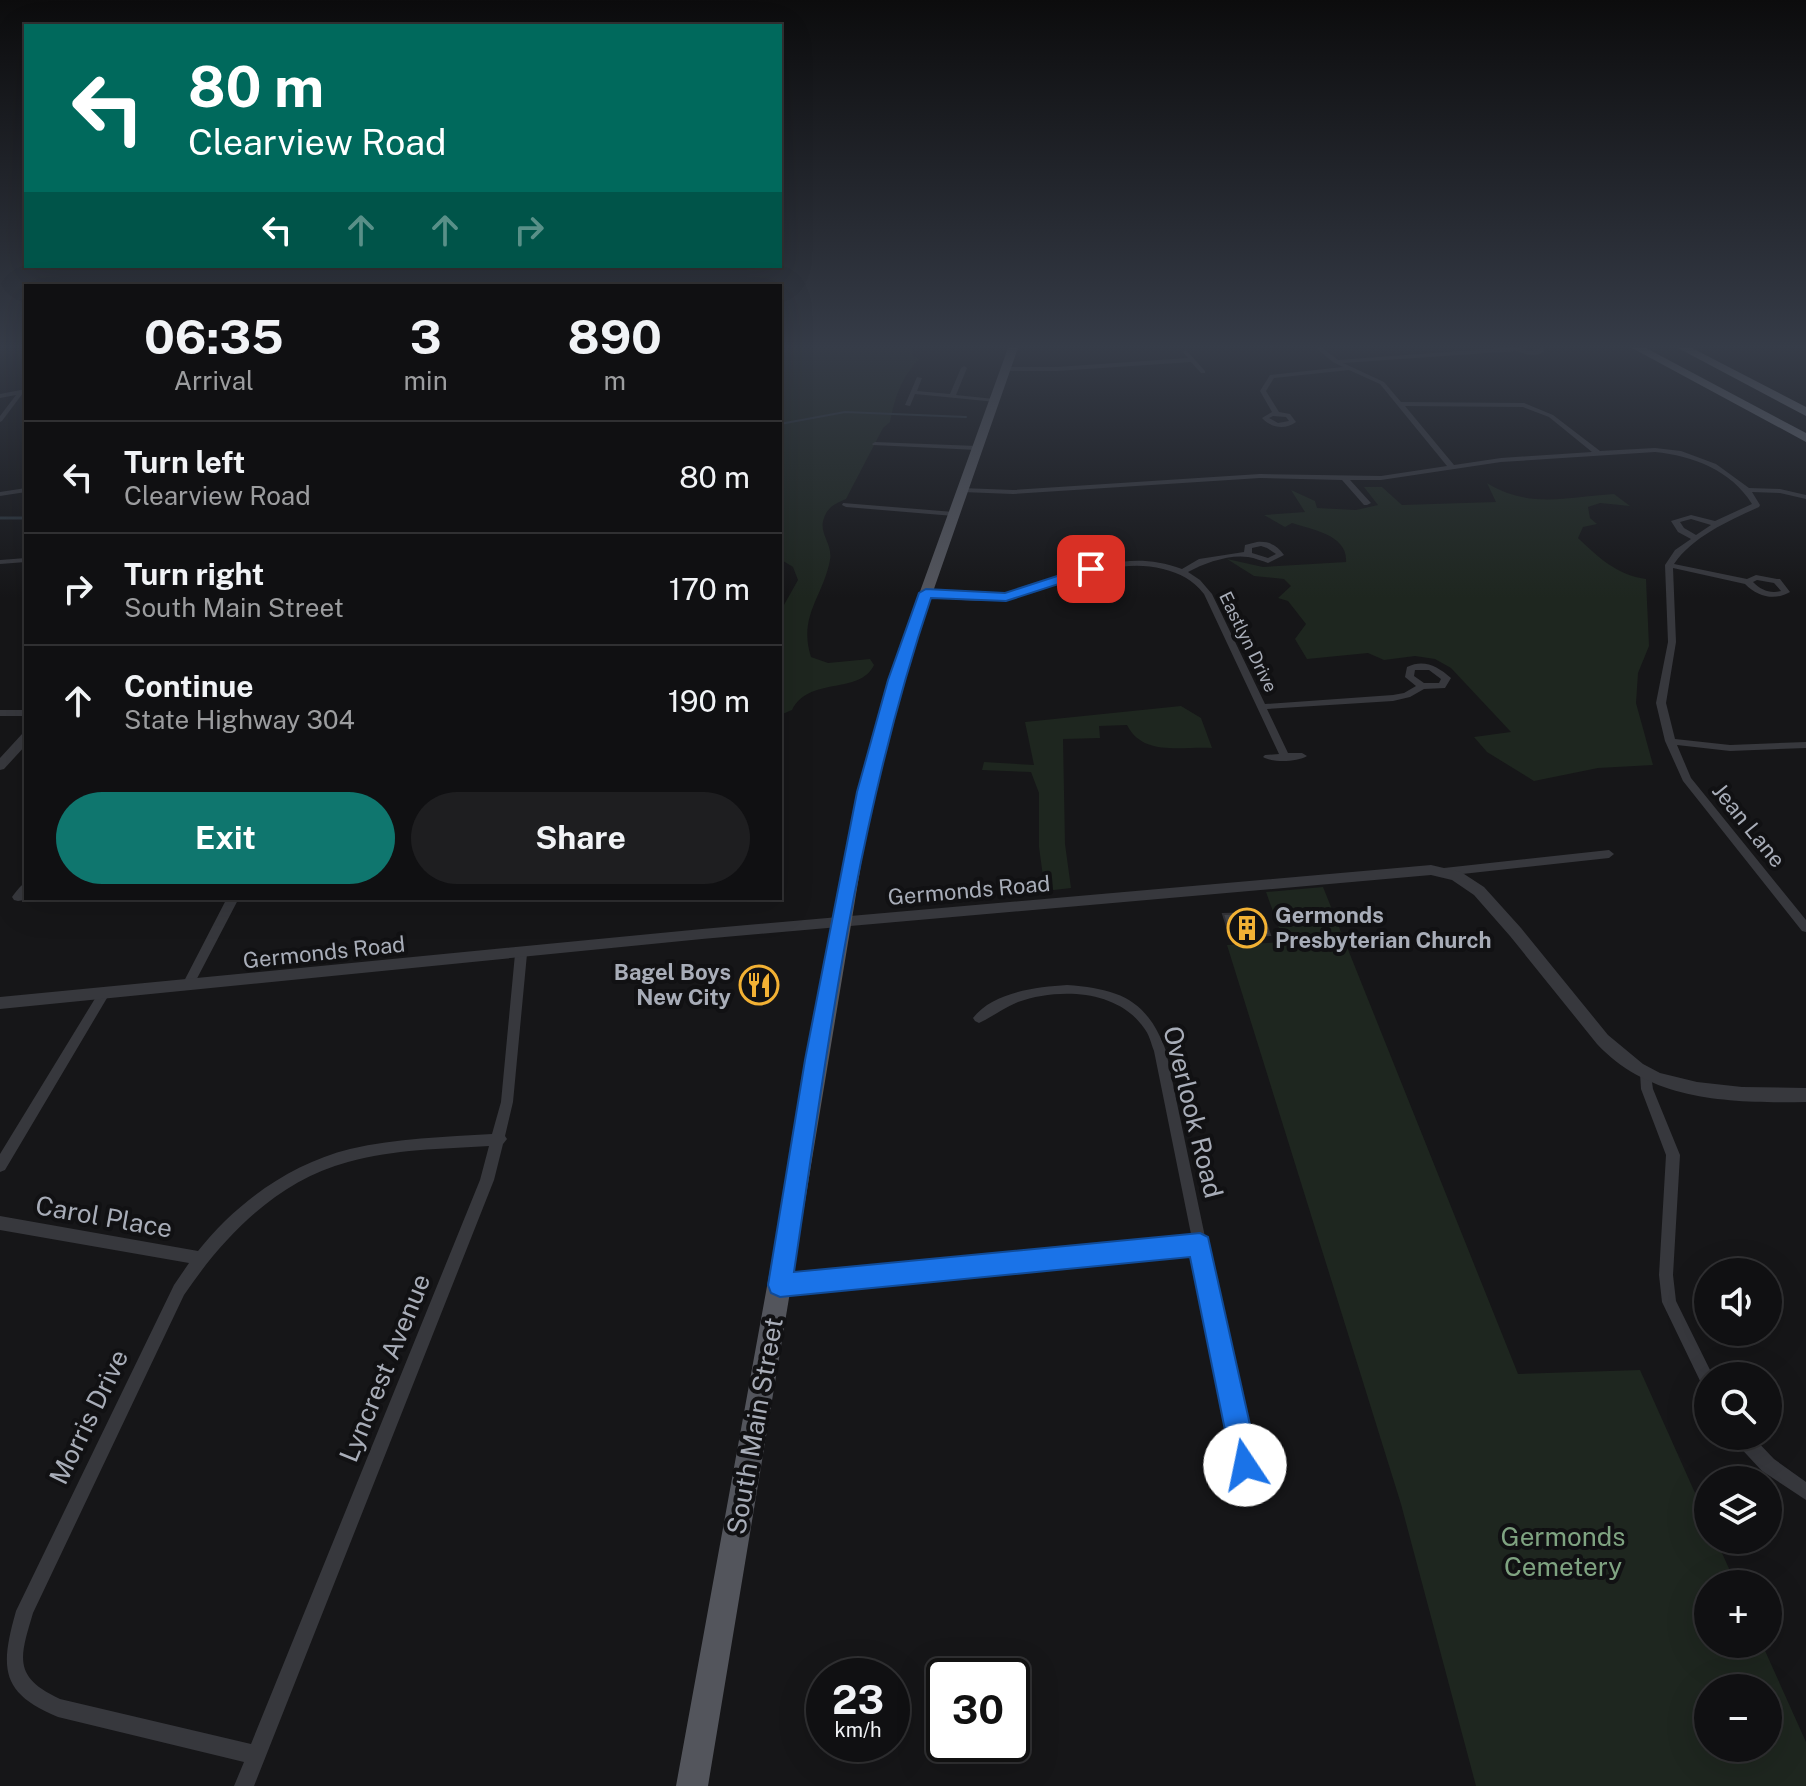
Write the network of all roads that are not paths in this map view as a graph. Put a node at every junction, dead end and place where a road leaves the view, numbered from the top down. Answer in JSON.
{"nodes":[{"id":1,"x":983,"y":431,"type":"edge"},
{"id":2,"x":1423,"y":431,"type":"edge"},
{"id":3,"x":1570,"y":431,"type":"edge"},
{"id":4,"x":875,"y":444,"type":"dead end"},
{"id":5,"x":977,"y":448,"type":"junction"},
{"id":6,"x":1598,"y":453,"type":"junction"},
{"id":7,"x":1452,"y":467,"type":"junction"},
{"id":8,"x":1345,"y":478,"type":"junction"},
{"id":9,"x":24,"y":490,"type":"edge"},
{"id":10,"x":962,"y":490,"type":"junction"},
{"id":11,"x":1747,"y":490,"type":"junction"},
{"id":12,"x":0,"y":494,"type":"edge"},
{"id":13,"x":1806,"y":497,"type":"edge"},
{"id":14,"x":1367,"y":503,"type":"dead end"},
{"id":15,"x":846,"y":505,"type":"dead end"},
{"id":16,"x":954,"y":514,"type":"junction"},
{"id":17,"x":1716,"y":524,"type":"junction"},
{"id":18,"x":1696,"y":538,"type":"junction"},
{"id":19,"x":1248,"y":554,"type":"dead end"},
{"id":20,"x":24,"y":560,"type":"edge"},
{"id":21,"x":0,"y":562,"type":"edge"},
{"id":22,"x":1669,"y":565,"type":"junction"},
{"id":23,"x":1183,"y":572,"type":"junction"},
{"id":24,"x":1748,"y":582,"type":"dead end"},
{"id":25,"x":926,"y":593,"type":"junction"},
{"id":26,"x":1422,"y":686,"type":"dead end"},
{"id":27,"x":1261,"y":707,"type":"junction"},
{"id":28,"x":0,"y":713,"type":"edge"},
{"id":29,"x":24,"y":713,"type":"edge"},
{"id":30,"x":24,"y":739,"type":"edge"},
{"id":31,"x":1670,"y":741,"type":"junction"},
{"id":32,"x":1806,"y":745,"type":"edge"},
{"id":33,"x":1302,"y":756,"type":"dead end"},
{"id":34,"x":1268,"y":757,"type":"dead end"},
{"id":35,"x":1285,"y":757,"type":"junction"},
{"id":36,"x":0,"y":766,"type":"edge"},
{"id":37,"x":1609,"y":854,"type":"dead end"},
{"id":38,"x":1444,"y":872,"type":"junction"},
{"id":39,"x":232,"y":900,"type":"edge"},
{"id":40,"x":840,"y":924,"type":"junction"},
{"id":41,"x":1806,"y":928,"type":"edge"},
{"id":42,"x":521,"y":954,"type":"junction"},
{"id":43,"x":187,"y":987,"type":"junction"},
{"id":44,"x":103,"y":995,"type":"junction"},
{"id":45,"x":0,"y":1003,"type":"edge"},
{"id":46,"x":979,"y":1018,"type":"dead end"},
{"id":47,"x":1646,"y":1073,"type":"junction"},
{"id":48,"x":1806,"y":1095,"type":"edge"},
{"id":49,"x":500,"y":1139,"type":"junction"},
{"id":50,"x":0,"y":1166,"type":"edge"},
{"id":51,"x":0,"y":1223,"type":"edge"},
{"id":52,"x":1200,"y":1245,"type":"junction"},
{"id":53,"x":199,"y":1258,"type":"junction"},
{"id":54,"x":780,"y":1285,"type":"junction"},
{"id":55,"x":1698,"y":1362,"type":"edge"},
{"id":56,"x":1755,"y":1450,"type":"edge"},
{"id":57,"x":1250,"y":1489,"type":"dead end"},
{"id":58,"x":1806,"y":1492,"type":"edge"},
{"id":59,"x":256,"y":1755,"type":"junction"},
{"id":60,"x":244,"y":1786,"type":"edge"},
{"id":61,"x":692,"y":1786,"type":"edge"}],
"edges":[{"from":1,"to":5,"type":"main road","name":"South Main Street"},
{"from":2,"to":7,"type":"street"},
{"from":3,"to":6,"type":"street"},
{"from":4,"to":5,"type":"street"},
{"from":5,"to":10,"type":"main road","name":"South Main Street"},
{"from":6,"to":7,"type":"street"},
{"from":6,"to":11,"type":"street"},
{"from":7,"to":8,"type":"street"},
{"from":8,"to":10,"type":"street"},
{"from":8,"to":14,"type":"street"},
{"from":9,"to":12,"type":"street"},
{"from":10,"to":16,"type":"main road","name":"South Main Street"},
{"from":11,"to":13,"type":"street"},
{"from":11,"to":17,"type":"street"},
{"from":15,"to":16,"type":"street"},
{"from":16,"to":25,"type":"main road","name":"South Main Street"},
{"from":17,"to":18,"type":"street"},
{"from":17,"to":18,"type":"street"},
{"from":18,"to":22,"type":"street"},
{"from":19,"to":23,"type":"street"},
{"from":20,"to":21,"type":"street"},
{"from":22,"to":24,"type":"street"},
{"from":22,"to":31,"type":"street","name":"Jean Lane"},
{"from":23,"to":25,"type":"street"},
{"from":23,"to":27,"type":"street","name":"Eastlyn Drive"},
{"from":25,"to":40,"type":"main road","name":"South Main Street"},
{"from":26,"to":27,"type":"street"},
{"from":27,"to":35,"type":"street","name":"Eastlyn Drive"},
{"from":28,"to":29,"type":"street"},
{"from":30,"to":36,"type":"street"},
{"from":31,"to":32,"type":"street"},
{"from":31,"to":41,"type":"street","name":"Jean Lane"},
{"from":33,"to":35,"type":"street"},
{"from":34,"to":35,"type":"street"},
{"from":37,"to":38,"type":"street"},
{"from":38,"to":40,"type":"street","name":"Germonds Road"},
{"from":38,"to":47,"type":"street","name":"Germonds Road"},
{"from":39,"to":43,"type":"street"},
{"from":40,"to":42,"type":"street","name":"Germonds Road"},
{"from":40,"to":54,"type":"main road","name":"South Main Street"},
{"from":42,"to":43,"type":"street","name":"Germonds Road"},
{"from":42,"to":49,"type":"street","name":"Lyncrest Avenue"},
{"from":43,"to":44,"type":"street","name":"Germonds Road"},
{"from":44,"to":45,"type":"street","name":"Germonds Road"},
{"from":44,"to":50,"type":"street"},
{"from":46,"to":52,"type":"street","name":"Overlook Road"},
{"from":47,"to":48,"type":"street","name":"Germonds Road"},
{"from":47,"to":55,"type":"street"},
{"from":49,"to":53,"type":"street","name":"Morris Drive"},
{"from":49,"to":59,"type":"street","name":"Lyncrest Avenue"},
{"from":51,"to":53,"type":"street","name":"Carol Place"},
{"from":52,"to":54,"type":"street"},
{"from":52,"to":57,"type":"street","name":"Overlook Road"},
{"from":53,"to":59,"type":"street","name":"Morris Drive"},
{"from":54,"to":61,"type":"main road","name":"South Main Street"},
{"from":56,"to":58,"type":"street"},
{"from":59,"to":60,"type":"street","name":"Lyncrest Avenue"}]}
